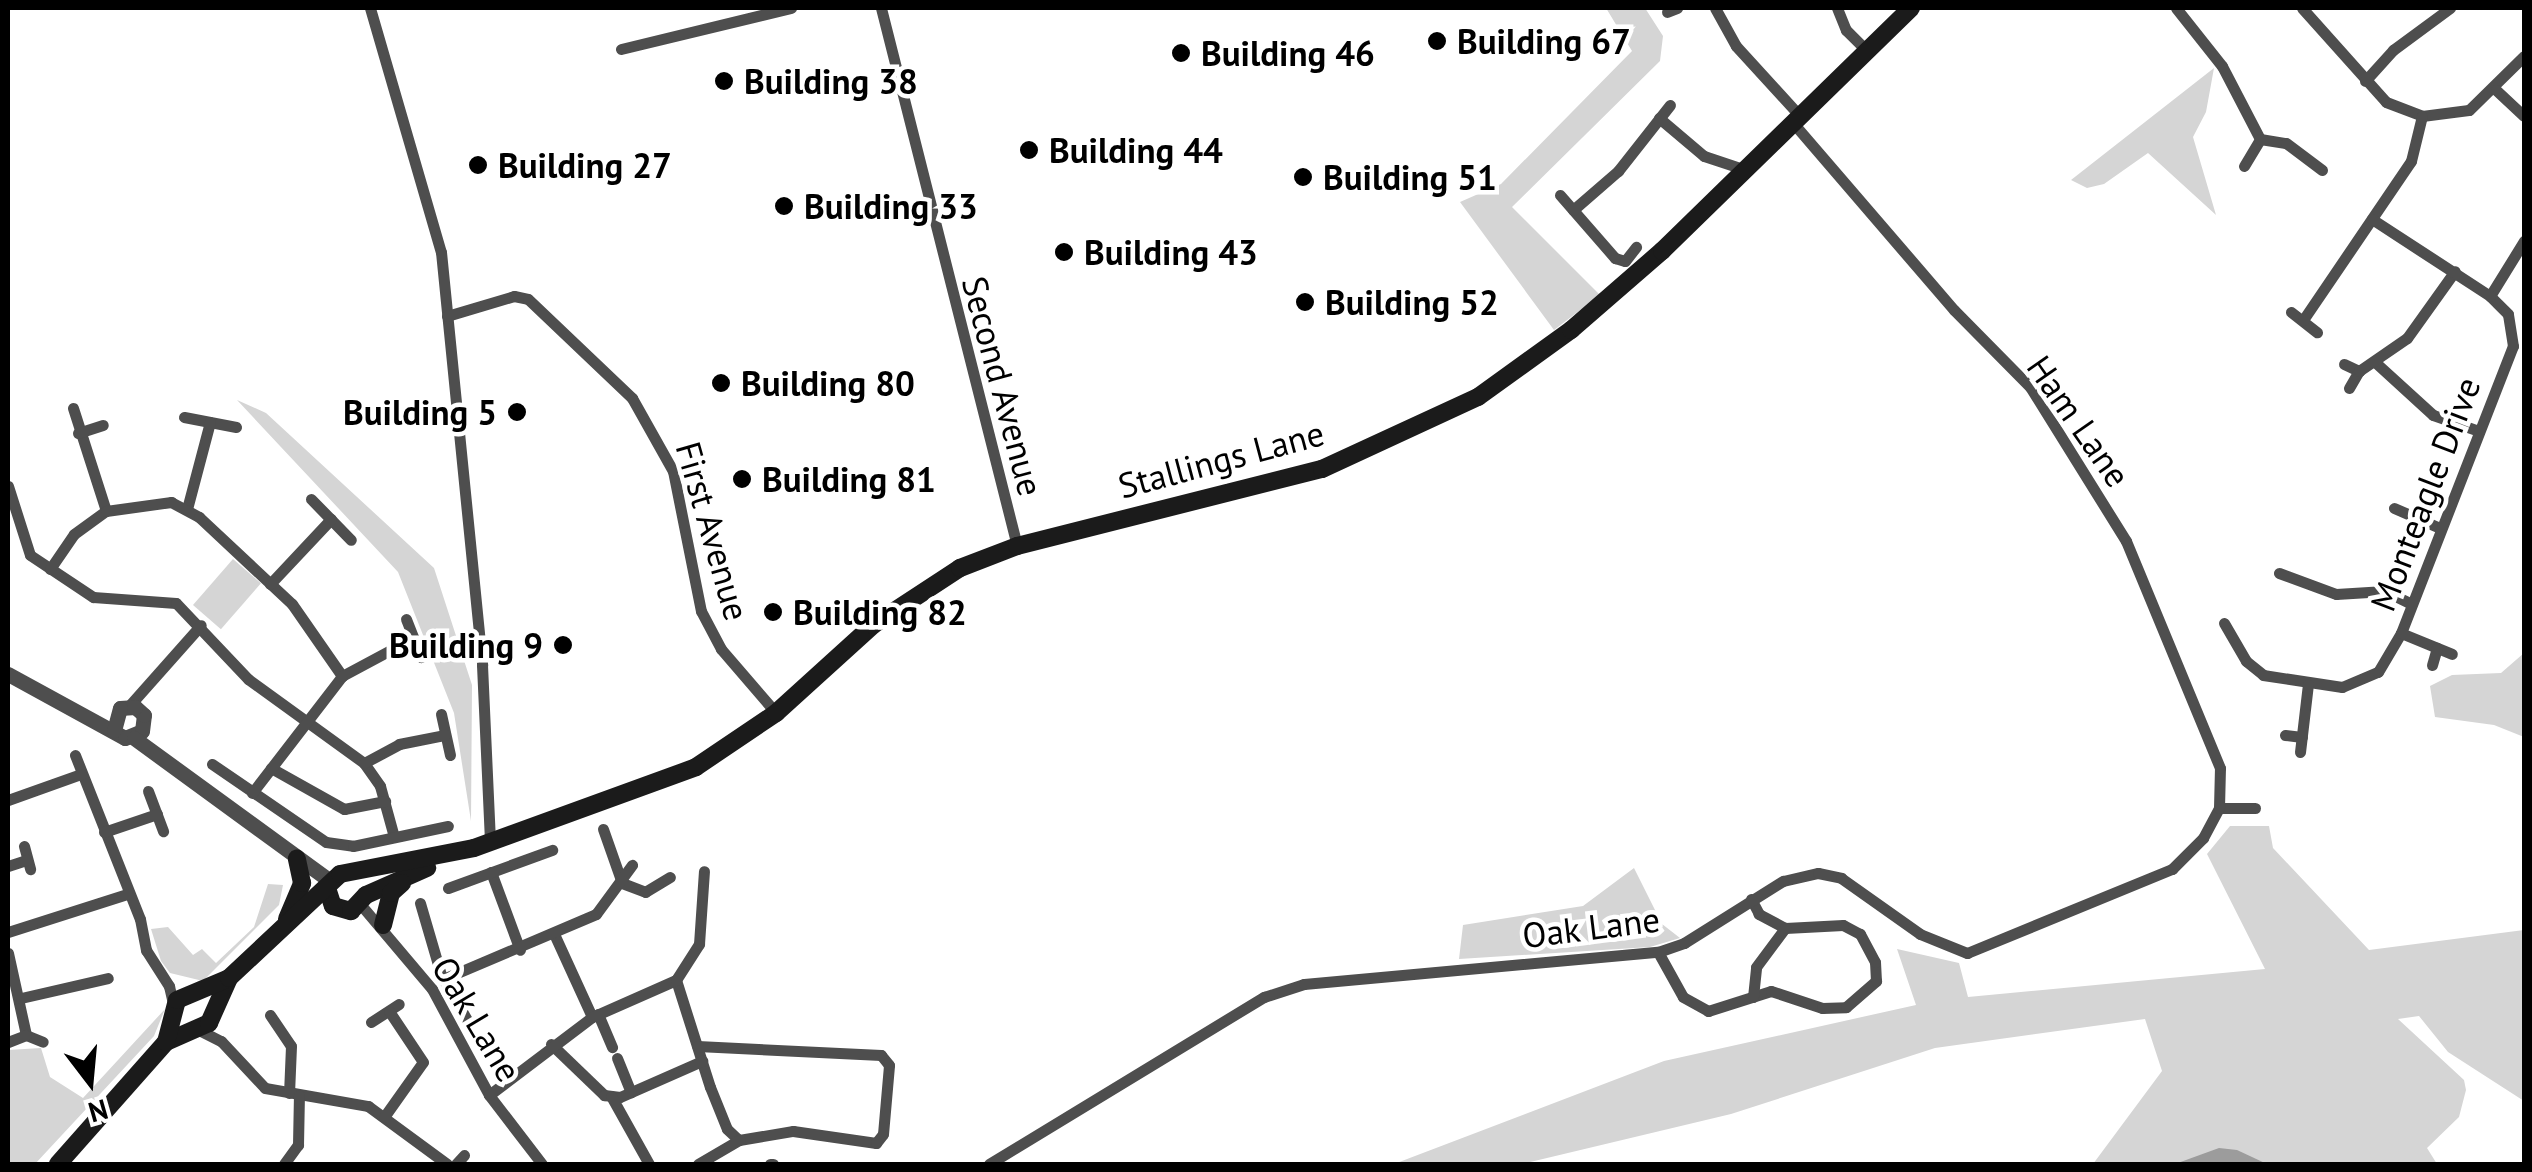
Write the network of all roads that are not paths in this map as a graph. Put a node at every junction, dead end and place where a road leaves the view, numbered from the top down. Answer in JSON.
{"nodes":[{"id":1,"x":370,"y":8,"type":"edge"},
{"id":2,"x":791,"y":8,"type":"edge"},
{"id":3,"x":880,"y":8,"type":"edge"},
{"id":4,"x":1715,"y":8,"type":"edge"},
{"id":5,"x":1838,"y":8,"type":"edge"},
{"id":6,"x":1911,"y":8,"type":"edge"},
{"id":7,"x":2176,"y":8,"type":"edge"},
{"id":8,"x":2302,"y":8,"type":"edge"},
{"id":9,"x":2450,"y":8,"type":"edge"},
{"id":10,"x":621,"y":50,"type":"dead end"},
{"id":11,"x":1866,"y":51,"type":"junction"},
{"id":12,"x":2524,"y":56,"type":"edge"},
{"id":13,"x":2365,"y":81,"type":"junction"},
{"id":14,"x":2496,"y":90,"type":"junction"},
{"id":15,"x":1670,"y":105,"type":"dead end"},
{"id":16,"x":2422,"y":116,"type":"junction"},
{"id":17,"x":2524,"y":116,"type":"edge"},
{"id":18,"x":1658,"y":118,"type":"junction"},
{"id":19,"x":1797,"y":120,"type":"junction"},
{"id":20,"x":2260,"y":138,"type":"junction"},
{"id":21,"x":2244,"y":166,"type":"dead end"},
{"id":22,"x":1746,"y":170,"type":"junction"},
{"id":23,"x":2322,"y":170,"type":"dead end"},
{"id":24,"x":1560,"y":195,"type":"dead end"},
{"id":25,"x":1574,"y":210,"type":"junction"},
{"id":26,"x":2372,"y":220,"type":"junction"},
{"id":27,"x":2523,"y":246,"type":"edge"},
{"id":28,"x":1636,"y":248,"type":"dead end"},
{"id":29,"x":2454,"y":271,"type":"junction"},
{"id":30,"x":2490,"y":296,"type":"junction"},
{"id":31,"x":2291,"y":312,"type":"dead end"},
{"id":32,"x":447,"y":316,"type":"junction"},
{"id":33,"x":2303,"y":320,"type":"junction"},
{"id":34,"x":2317,"y":332,"type":"dead end"},
{"id":35,"x":2376,"y":363,"type":"junction"},
{"id":36,"x":2344,"y":364,"type":"dead end"},
{"id":37,"x":2358,"y":371,"type":"junction"},
{"id":38,"x":2350,"y":388,"type":"dead end"},
{"id":39,"x":72,"y":408,"type":"dead end"},
{"id":40,"x":184,"y":417,"type":"dead end"},
{"id":41,"x":210,"y":422,"type":"junction"},
{"id":42,"x":103,"y":426,"type":"dead end"},
{"id":43,"x":236,"y":428,"type":"dead end"},
{"id":44,"x":2479,"y":431,"type":"junction"},
{"id":45,"x":78,"y":433,"type":"junction"},
{"id":46,"x":8,"y":486,"type":"edge"},
{"id":47,"x":311,"y":499,"type":"dead end"},
{"id":48,"x":2394,"y":508,"type":"dead end"},
{"id":49,"x":187,"y":509,"type":"junction"},
{"id":50,"x":106,"y":511,"type":"junction"},
{"id":51,"x":331,"y":519,"type":"junction"},
{"id":52,"x":2440,"y":528,"type":"junction"},
{"id":53,"x":350,"y":540,"type":"dead end"},
{"id":54,"x":1017,"y":546,"type":"junction"},
{"id":55,"x":50,"y":569,"type":"junction"},
{"id":56,"x":2278,"y":573,"type":"dead end"},
{"id":57,"x":270,"y":584,"type":"junction"},
{"id":58,"x":2410,"y":603,"type":"junction"},
{"id":59,"x":406,"y":618,"type":"dead end"},
{"id":60,"x":2224,"y":623,"type":"dead end"},
{"id":61,"x":201,"y":624,"type":"junction"},
{"id":62,"x":2401,"y":633,"type":"junction"},
{"id":63,"x":413,"y":638,"type":"junction"},
{"id":64,"x":2438,"y":648,"type":"junction"},
{"id":65,"x":2452,"y":654,"type":"dead end"},
{"id":66,"x":421,"y":657,"type":"dead end"},
{"id":67,"x":2432,"y":664,"type":"dead end"},
{"id":68,"x":8,"y":674,"type":"edge"},
{"id":69,"x":342,"y":676,"type":"junction"},
{"id":70,"x":2308,"y":684,"type":"junction"},
{"id":71,"x":152,"y":686,"type":"junction"},
{"id":72,"x":72,"y":707,"type":"junction"},
{"id":73,"x":123,"y":708,"type":"junction"},
{"id":74,"x":441,"y":714,"type":"dead end"},
{"id":75,"x":776,"y":714,"type":"junction"},
{"id":76,"x":306,"y":721,"type":"junction"},
{"id":77,"x":140,"y":727,"type":"junction"},
{"id":78,"x":114,"y":730,"type":"junction"},
{"id":79,"x":445,"y":735,"type":"junction"},
{"id":80,"x":2285,"y":735,"type":"dead end"},
{"id":81,"x":2302,"y":738,"type":"junction"},
{"id":82,"x":2300,"y":752,"type":"dead end"},
{"id":83,"x":75,"y":755,"type":"dead end"},
{"id":84,"x":450,"y":756,"type":"dead end"},
{"id":85,"x":364,"y":763,"type":"junction"},
{"id":86,"x":212,"y":764,"type":"dead end"},
{"id":87,"x":271,"y":768,"type":"junction"},
{"id":88,"x":81,"y":774,"type":"junction"},
{"id":89,"x":148,"y":792,"type":"dead end"},
{"id":90,"x":252,"y":793,"type":"junction"},
{"id":91,"x":8,"y":800,"type":"edge"},
{"id":92,"x":385,"y":801,"type":"junction"},
{"id":93,"x":2219,"y":808,"type":"junction"},
{"id":94,"x":2255,"y":808,"type":"dead end"},
{"id":95,"x":157,"y":814,"type":"junction"},
{"id":96,"x":448,"y":826,"type":"dead end"},
{"id":97,"x":603,"y":830,"type":"dead end"},
{"id":98,"x":164,"y":831,"type":"dead end"},
{"id":99,"x":104,"y":832,"type":"junction"},
{"id":100,"x":394,"y":837,"type":"junction"},
{"id":101,"x":24,"y":846,"type":"dead end"},
{"id":102,"x":482,"y":846,"type":"junction"},
{"id":103,"x":552,"y":850,"type":"dead end"},
{"id":104,"x":297,"y":860,"type":"junction"},
{"id":105,"x":632,"y":865,"type":"dead end"},
{"id":106,"x":8,"y":866,"type":"edge"},
{"id":107,"x":490,"y":872,"type":"junction"},
{"id":108,"x":704,"y":872,"type":"dead end"},
{"id":109,"x":352,"y":874,"type":"junction"},
{"id":110,"x":410,"y":876,"type":"junction"},
{"id":111,"x":670,"y":877,"type":"dead end"},
{"id":112,"x":622,"y":883,"type":"junction"},
{"id":113,"x":448,"y":888,"type":"dead end"},
{"id":114,"x":330,"y":892,"type":"junction"},
{"id":115,"x":127,"y":894,"type":"junction"},
{"id":116,"x":1750,"y":899,"type":"junction"},
{"id":117,"x":364,"y":900,"type":"junction"},
{"id":118,"x":420,"y":903,"type":"dead end"},
{"id":119,"x":383,"y":925,"type":"junction"},
{"id":120,"x":282,"y":928,"type":"junction"},
{"id":121,"x":1784,"y":928,"type":"junction"},
{"id":122,"x":8,"y":932,"type":"edge"},
{"id":123,"x":555,"y":936,"type":"junction"},
{"id":124,"x":520,"y":950,"type":"junction"},
{"id":125,"x":1658,"y":952,"type":"junction"},
{"id":126,"x":8,"y":953,"type":"edge"},
{"id":127,"x":108,"y":978,"type":"dead end"},
{"id":128,"x":229,"y":978,"type":"junction"},
{"id":129,"x":443,"y":979,"type":"junction"},
{"id":130,"x":676,"y":980,"type":"junction"},
{"id":131,"x":169,"y":986,"type":"junction"},
{"id":132,"x":193,"y":992,"type":"junction"},
{"id":133,"x":1753,"y":997,"type":"junction"},
{"id":134,"x":21,"y":998,"type":"junction"},
{"id":135,"x":174,"y":1010,"type":"junction"},
{"id":136,"x":270,"y":1015,"type":"dead end"},
{"id":137,"x":595,"y":1016,"type":"junction"},
{"id":138,"x":204,"y":1022,"type":"junction"},
{"id":139,"x":371,"y":1022,"type":"dead end"},
{"id":140,"x":470,"y":1024,"type":"dead end"},
{"id":141,"x":298,"y":1026,"type":"dead end"},
{"id":142,"x":286,"y":1034,"type":"junction"},
{"id":143,"x":26,"y":1035,"type":"junction"},
{"id":144,"x":479,"y":1041,"type":"dead end"},
{"id":145,"x":8,"y":1042,"type":"edge"},
{"id":146,"x":43,"y":1042,"type":"dead end"},
{"id":147,"x":166,"y":1042,"type":"junction"},
{"id":148,"x":550,"y":1044,"type":"junction"},
{"id":149,"x":697,"y":1046,"type":"junction"},
{"id":150,"x":702,"y":1061,"type":"junction"},
{"id":151,"x":507,"y":1079,"type":"junction"},
{"id":152,"x":631,"y":1092,"type":"junction"},
{"id":153,"x":294,"y":1094,"type":"junction"},
{"id":154,"x":489,"y":1094,"type":"junction"},
{"id":155,"x":611,"y":1096,"type":"junction"},
{"id":156,"x":384,"y":1117,"type":"junction"},
{"id":157,"x":739,"y":1140,"type":"junction"},
{"id":158,"x":58,"y":1164,"type":"edge"},
{"id":159,"x":284,"y":1164,"type":"edge"},
{"id":160,"x":447,"y":1164,"type":"edge"},
{"id":161,"x":542,"y":1164,"type":"edge"},
{"id":162,"x":649,"y":1164,"type":"edge"},
{"id":163,"x":698,"y":1164,"type":"edge"},
{"id":164,"x":989,"y":1164,"type":"edge"}],
"edges":[{"from":1,"to":32,"type":"street"},
{"from":2,"to":10,"type":"street"},
{"from":3,"to":54,"type":"street","name":"Second Avenue"},
{"from":4,"to":19,"type":"street","name":"Ham Lane"},
{"from":5,"to":11,"type":"street"},
{"from":6,"to":11,"type":"main road","name":"Stallings Lane"},
{"from":7,"to":20,"type":"street"},
{"from":8,"to":13,"type":"street"},
{"from":9,"to":13,"type":"street"},
{"from":11,"to":19,"type":"main road","name":"Stallings Lane"},
{"from":12,"to":14,"type":"street"},
{"from":13,"to":16,"type":"street"},
{"from":14,"to":16,"type":"street"},
{"from":14,"to":17,"type":"street"},
{"from":15,"to":18,"type":"street"},
{"from":16,"to":26,"type":"street"},
{"from":18,"to":22,"type":"street"},
{"from":18,"to":25,"type":"street"},
{"from":19,"to":22,"type":"main road","name":"Stallings Lane"},
{"from":19,"to":93,"type":"street","name":"Ham Lane"},
{"from":20,"to":21,"type":"street"},
{"from":20,"to":23,"type":"street"},
{"from":22,"to":54,"type":"main road","name":"Stallings Lane"},
{"from":24,"to":25,"type":"street"},
{"from":25,"to":28,"type":"street"},
{"from":26,"to":29,"type":"street","name":"Monteagle Drive"},
{"from":26,"to":33,"type":"street"},
{"from":27,"to":30,"type":"street"},
{"from":29,"to":30,"type":"street","name":"Monteagle Drive"},
{"from":29,"to":35,"type":"street"},
{"from":30,"to":44,"type":"street","name":"Monteagle Drive"},
{"from":31,"to":33,"type":"street"},
{"from":32,"to":75,"type":"street","name":"First Avenue"},
{"from":32,"to":102,"type":"street"},
{"from":33,"to":34,"type":"street"},
{"from":35,"to":37,"type":"street"},
{"from":35,"to":44,"type":"street"},
{"from":36,"to":37,"type":"street"},
{"from":37,"to":38,"type":"street"},
{"from":39,"to":45,"type":"street"},
{"from":40,"to":41,"type":"street"},
{"from":41,"to":43,"type":"street"},
{"from":41,"to":49,"type":"street"},
{"from":42,"to":45,"type":"street"},
{"from":44,"to":52,"type":"street","name":"Monteagle Drive"},
{"from":45,"to":50,"type":"street"},
{"from":46,"to":55,"type":"street"},
{"from":47,"to":51,"type":"street"},
{"from":48,"to":52,"type":"street"},
{"from":49,"to":50,"type":"street"},
{"from":49,"to":57,"type":"street"},
{"from":50,"to":55,"type":"street"},
{"from":51,"to":53,"type":"street"},
{"from":51,"to":57,"type":"street"},
{"from":52,"to":58,"type":"street","name":"Monteagle Drive"},
{"from":54,"to":75,"type":"main road","name":"Stallings Lane"},
{"from":55,"to":61,"type":"street"},
{"from":56,"to":58,"type":"street"},
{"from":57,"to":69,"type":"street"},
{"from":58,"to":62,"type":"street","name":"Monteagle Drive"},
{"from":59,"to":63,"type":"street"},
{"from":60,"to":70,"type":"street","name":"Monteagle Drive"},
{"from":61,"to":71,"type":"street"},
{"from":61,"to":76,"type":"street"},
{"from":62,"to":64,"type":"street"},
{"from":62,"to":70,"type":"street","name":"Monteagle Drive"},
{"from":63,"to":66,"type":"street"},
{"from":63,"to":69,"type":"street"},
{"from":64,"to":65,"type":"street"},
{"from":64,"to":67,"type":"street"},
{"from":68,"to":72,"type":"street"},
{"from":69,"to":76,"type":"street"},
{"from":70,"to":81,"type":"street"},
{"from":71,"to":73,"type":"street"},
{"from":71,"to":77,"type":"street"},
{"from":72,"to":73,"type":"street"},
{"from":72,"to":78,"type":"street"},
{"from":73,"to":77,"type":"street"},
{"from":73,"to":78,"type":"street"},
{"from":74,"to":79,"type":"street"},
{"from":75,"to":102,"type":"main road","name":"Stallings Lane"},
{"from":76,"to":85,"type":"street"},
{"from":76,"to":87,"type":"street"},
{"from":77,"to":78,"type":"street"},
{"from":77,"to":104,"type":"street"},
{"from":79,"to":84,"type":"street"},
{"from":79,"to":85,"type":"street"},
{"from":80,"to":81,"type":"street"},
{"from":81,"to":82,"type":"street"},
{"from":83,"to":88,"type":"street"},
{"from":85,"to":92,"type":"street"},
{"from":86,"to":90,"type":"street"},
{"from":87,"to":90,"type":"street"},
{"from":87,"to":92,"type":"street"},
{"from":88,"to":91,"type":"street"},
{"from":88,"to":99,"type":"street"},
{"from":89,"to":95,"type":"street"},
{"from":90,"to":100,"type":"street"},
{"from":92,"to":100,"type":"street"},
{"from":93,"to":94,"type":"street"},
{"from":93,"to":116,"type":"street","name":"Oak Lane"},
{"from":95,"to":98,"type":"street"},
{"from":95,"to":99,"type":"street"},
{"from":96,"to":100,"type":"street"},
{"from":97,"to":112,"type":"street"},
{"from":99,"to":115,"type":"street"},
{"from":101,"to":106,"type":"street"},
{"from":102,"to":109,"type":"main road"},
{"from":102,"to":110,"type":"main road"},
{"from":103,"to":107,"type":"street"},
{"from":104,"to":114,"type":"street"},
{"from":104,"to":120,"type":"main road"},
{"from":105,"to":112,"type":"street"},
{"from":107,"to":113,"type":"street"},
{"from":107,"to":124,"type":"street"},
{"from":108,"to":130,"type":"street"},
{"from":109,"to":114,"type":"main road"},
{"from":109,"to":117,"type":"main road"},
{"from":110,"to":117,"type":"main road"},
{"from":110,"to":119,"type":"main road"},
{"from":111,"to":112,"type":"street"},
{"from":112,"to":123,"type":"street"},
{"from":114,"to":117,"type":"main road"},
{"from":114,"to":120,"type":"main road"},
{"from":115,"to":122,"type":"street"},
{"from":115,"to":131,"type":"street"},
{"from":116,"to":121,"type":"street"},
{"from":116,"to":125,"type":"street","name":"Oak Lane"},
{"from":117,"to":119,"type":"street","name":"Oak Lane"},
{"from":118,"to":129,"type":"street"},
{"from":119,"to":154,"type":"street","name":"Oak Lane"},
{"from":120,"to":128,"type":"main road"},
{"from":121,"to":133,"type":"street"},
{"from":121,"to":133,"type":"street"},
{"from":123,"to":124,"type":"street"},
{"from":123,"to":137,"type":"street"},
{"from":124,"to":129,"type":"street"},
{"from":125,"to":133,"type":"street"},
{"from":125,"to":164,"type":"street","name":"Oak Lane"},
{"from":126,"to":134,"type":"street"},
{"from":127,"to":134,"type":"street"},
{"from":128,"to":132,"type":"main road"},
{"from":128,"to":138,"type":"main road"},
{"from":129,"to":140,"type":"street"},
{"from":130,"to":137,"type":"street"},
{"from":130,"to":149,"type":"street"},
{"from":131,"to":132,"type":"street"},
{"from":131,"to":135,"type":"street"},
{"from":132,"to":135,"type":"main road"},
{"from":132,"to":138,"type":"main road"},
{"from":134,"to":143,"type":"street"},
{"from":135,"to":138,"type":"main road"},
{"from":135,"to":147,"type":"main road"},
{"from":136,"to":142,"type":"street"},
{"from":137,"to":148,"type":"street"},
{"from":137,"to":152,"type":"street"},
{"from":138,"to":147,"type":"main road"},
{"from":138,"to":153,"type":"street"},
{"from":139,"to":156,"type":"street"},
{"from":141,"to":142,"type":"street"},
{"from":142,"to":153,"type":"street"},
{"from":143,"to":145,"type":"street"},
{"from":143,"to":146,"type":"street"},
{"from":144,"to":151,"type":"street"},
{"from":147,"to":158,"type":"main road"},
{"from":148,"to":151,"type":"street"},
{"from":148,"to":155,"type":"street"},
{"from":149,"to":150,"type":"street"},
{"from":149,"to":157,"type":"street"},
{"from":150,"to":152,"type":"street"},
{"from":150,"to":157,"type":"street"},
{"from":151,"to":154,"type":"street"},
{"from":152,"to":155,"type":"street"},
{"from":153,"to":156,"type":"street"},
{"from":153,"to":159,"type":"street"},
{"from":154,"to":161,"type":"street","name":"Oak Lane"},
{"from":155,"to":162,"type":"street"},
{"from":156,"to":160,"type":"street"},
{"from":157,"to":163,"type":"street"}]}
